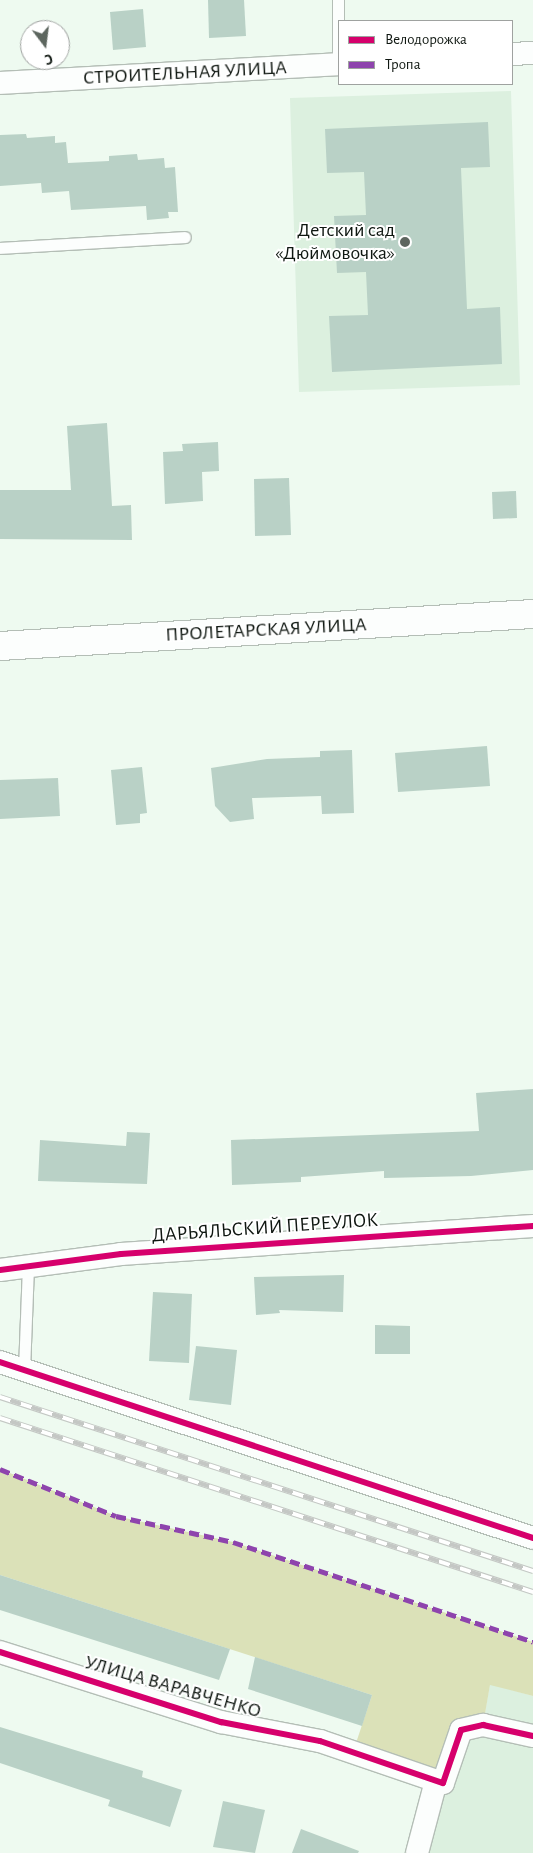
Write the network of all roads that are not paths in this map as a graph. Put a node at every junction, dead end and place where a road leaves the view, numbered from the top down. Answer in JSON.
{"nodes":[{"id":1,"x":338,"y":0,"type":"edge"},
{"id":2,"x":338,"y":20,"type":"edge"},
{"id":3,"x":533,"y":53,"type":"edge"},
{"id":4,"x":513,"y":54,"type":"edge"},
{"id":5,"x":338,"y":64,"type":"edge"},
{"id":6,"x":0,"y":84,"type":"edge"},
{"id":7,"x":185,"y":237,"type":"dead end"},
{"id":8,"x":0,"y":248,"type":"edge"},
{"id":9,"x":533,"y":614,"type":"edge"},
{"id":10,"x":0,"y":646,"type":"edge"},
{"id":11,"x":533,"y":1226,"type":"edge"},
{"id":12,"x":28,"y":1266,"type":"junction"},
{"id":13,"x":0,"y":1270,"type":"edge"},
{"id":14,"x":0,"y":1362,"type":"edge"},
{"id":15,"x":24,"y":1370,"type":"junction"},
{"id":16,"x":533,"y":1538,"type":"edge"},
{"id":17,"x":0,"y":1652,"type":"edge"},
{"id":18,"x":533,"y":1736,"type":"edge"},
{"id":19,"x":436,"y":1781,"type":"junction"},
{"id":20,"x":417,"y":1853,"type":"edge"}],
"edges":[{"from":1,"to":2,"type":"lane"},
{"from":3,"to":4,"type":"street"},
{"from":5,"to":6,"type":"street","name":"СТРОИТЕЛЬНАЯ УЛИЦА"},
{"from":7,"to":8,"type":"lane"},
{"from":9,"to":10,"type":"street","name":"ПРОЛЕТАРСКАЯ УЛИЦА"},
{"from":11,"to":12,"type":"street","name":"ДАРЬЯЛЬСКИЙ ПЕРЕУЛОК"},
{"from":12,"to":13,"type":"street","name":"ДАРЬЯЛЬСКИЙ ПЕРЕУЛОК"},
{"from":12,"to":15,"type":"lane"},
{"from":14,"to":15,"type":"street"},
{"from":15,"to":16,"type":"street"},
{"from":17,"to":19,"type":"street","name":"УЛИЦА ВАРАВЧЕНКО"},
{"from":18,"to":19,"type":"street"},
{"from":19,"to":20,"type":"street"}]}
